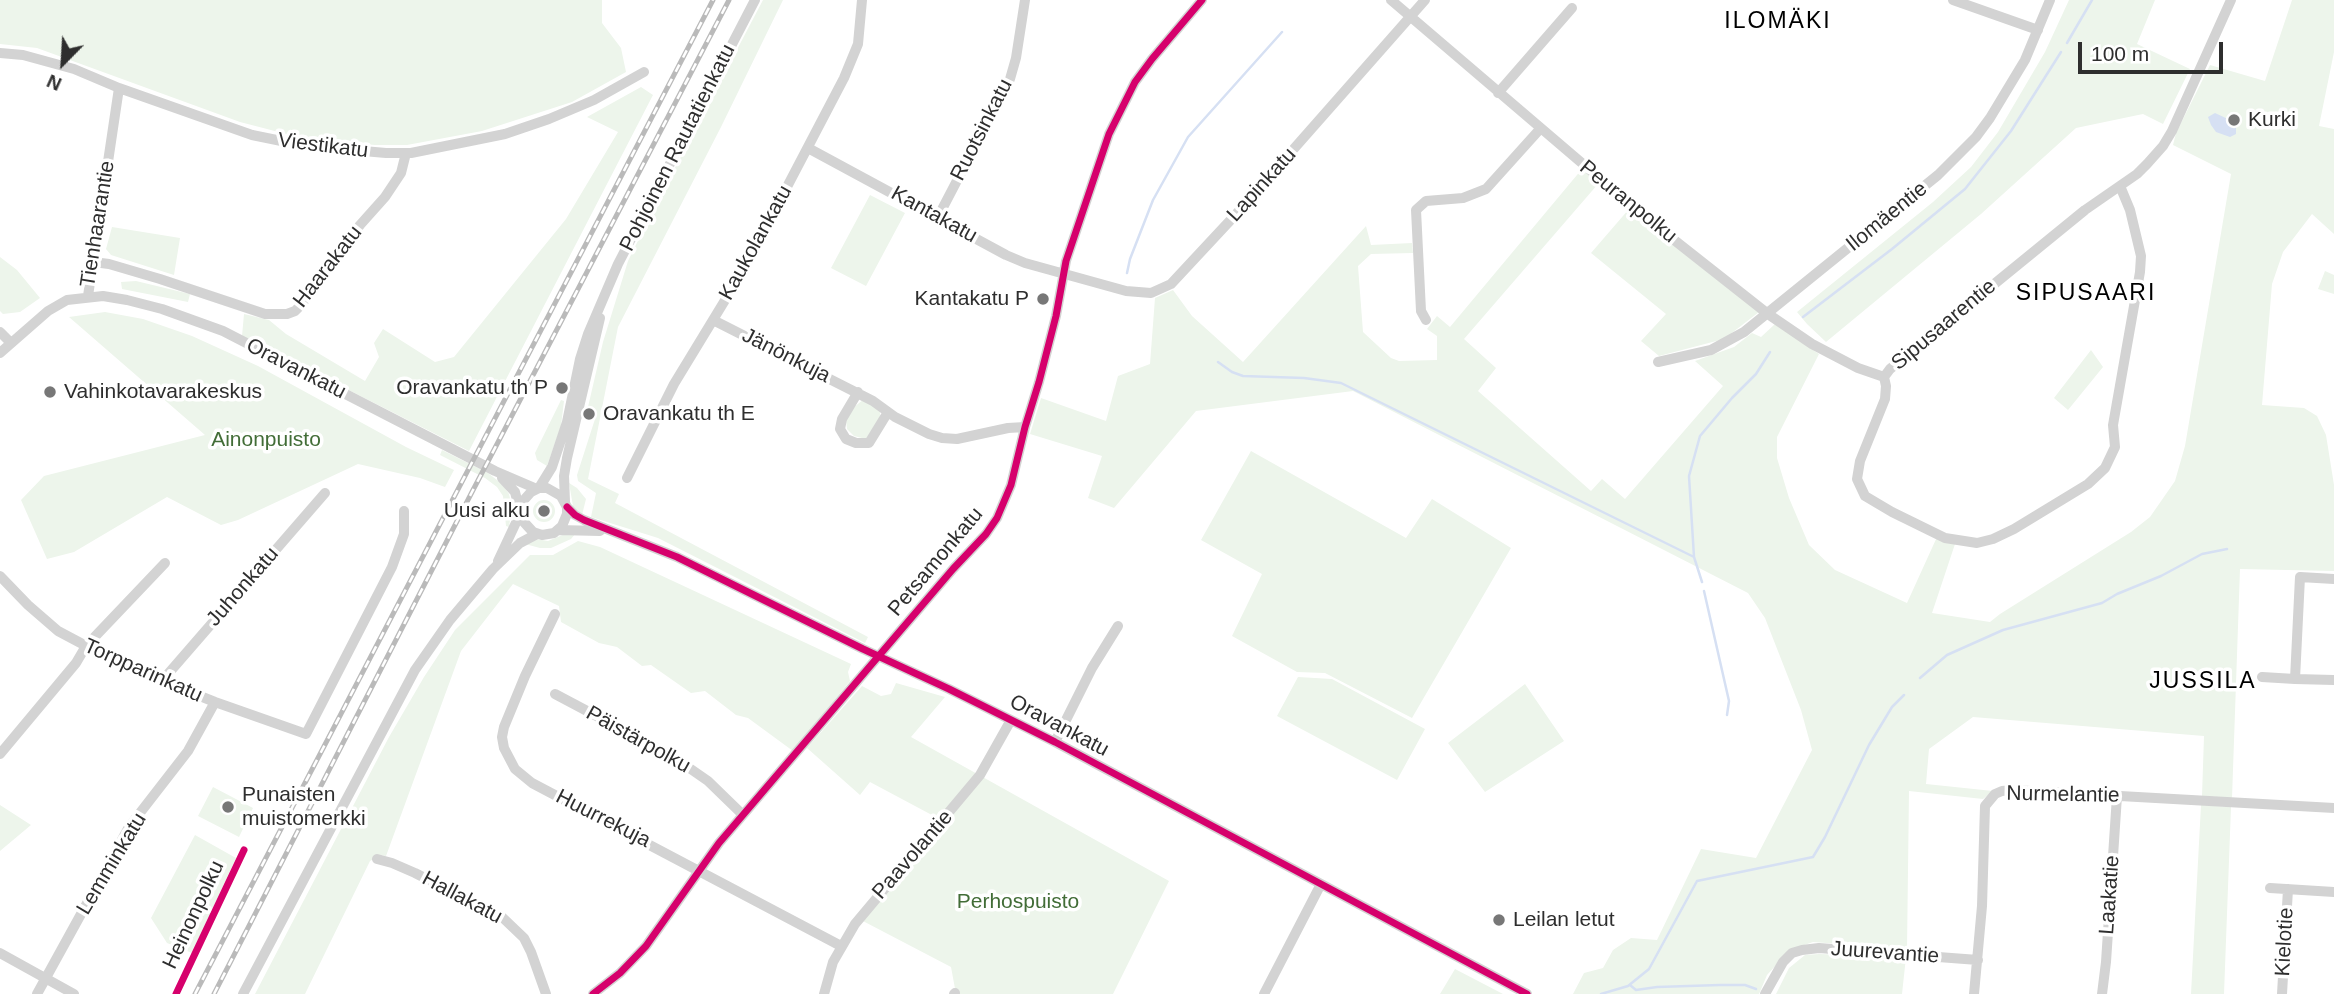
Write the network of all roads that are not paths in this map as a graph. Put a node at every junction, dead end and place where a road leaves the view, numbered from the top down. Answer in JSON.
{"nodes":[{"id":1,"x":755,"y":0,"type":"edge"},
{"id":2,"x":862,"y":0,"type":"edge"},
{"id":3,"x":1025,"y":0,"type":"edge"},
{"id":4,"x":1202,"y":0,"type":"edge"},
{"id":5,"x":1391,"y":0,"type":"edge"},
{"id":6,"x":1425,"y":0,"type":"edge"},
{"id":7,"x":1953,"y":0,"type":"edge"},
{"id":8,"x":2050,"y":0,"type":"edge"},
{"id":9,"x":2231,"y":0,"type":"edge"},
{"id":10,"x":1572,"y":8,"type":"dead end"},
{"id":11,"x":1410,"y":17,"type":"junction"},
{"id":12,"x":2038,"y":30,"type":"junction"},
{"id":13,"x":0,"y":53,"type":"edge"},
{"id":14,"x":644,"y":72,"type":"dead end"},
{"id":15,"x":119,"y":88,"type":"junction"},
{"id":16,"x":1498,"y":93,"type":"junction"},
{"id":17,"x":1540,"y":129,"type":"junction"},
{"id":18,"x":808,"y":148,"type":"junction"},
{"id":19,"x":406,"y":153,"type":"junction"},
{"id":20,"x":2120,"y":186,"type":"junction"},
{"id":21,"x":938,"y":217,"type":"junction"},
{"id":22,"x":93,"y":262,"type":"junction"},
{"id":23,"x":1063,"y":273,"type":"junction"},
{"id":24,"x":88,"y":296,"type":"junction"},
{"id":25,"x":604,"y":298,"type":"junction"},
{"id":26,"x":1768,"y":314,"type":"junction"},
{"id":27,"x":713,"y":320,"type":"junction"},
{"id":28,"x":1426,"y":320,"type":"dead end"},
{"id":29,"x":0,"y":332,"type":"edge"},
{"id":30,"x":11,"y":343,"type":"junction"},
{"id":31,"x":0,"y":353,"type":"edge"},
{"id":32,"x":1658,"y":362,"type":"dead end"},
{"id":33,"x":1884,"y":377,"type":"junction"},
{"id":34,"x":858,"y":392,"type":"junction"},
{"id":35,"x":888,"y":412,"type":"junction"},
{"id":36,"x":1025,"y":427,"type":"junction"},
{"id":37,"x":495,"y":471,"type":"junction"},
{"id":38,"x":627,"y":478,"type":"dead end"},
{"id":39,"x":538,"y":489,"type":"junction"},
{"id":40,"x":325,"y":493,"type":"dead end"},
{"id":41,"x":566,"y":504,"type":"junction"},
{"id":42,"x":404,"y":511,"type":"dead end"},
{"id":43,"x":520,"y":511,"type":"junction"},
{"id":44,"x":558,"y":530,"type":"junction"},
{"id":45,"x":613,"y":532,"type":"junction"},
{"id":46,"x":537,"y":534,"type":"junction"},
{"id":47,"x":165,"y":563,"type":"dead end"},
{"id":48,"x":493,"y":569,"type":"junction"},
{"id":49,"x":0,"y":576,"type":"edge"},
{"id":50,"x":2334,"y":579,"type":"edge"},
{"id":51,"x":555,"y":614,"type":"dead end"},
{"id":52,"x":1118,"y":626,"type":"dead end"},
{"id":53,"x":86,"y":646,"type":"junction"},
{"id":54,"x":879,"y":656,"type":"junction"},
{"id":55,"x":2262,"y":677,"type":"dead end"},
{"id":56,"x":2295,"y":679,"type":"junction"},
{"id":57,"x":2334,"y":680,"type":"edge"},
{"id":58,"x":161,"y":682,"type":"junction"},
{"id":59,"x":555,"y":694,"type":"dead end"},
{"id":60,"x":215,"y":702,"type":"junction"},
{"id":61,"x":1011,"y":720,"type":"junction"},
{"id":62,"x":4,"y":740,"type":"edge"},
{"id":63,"x":1055,"y":742,"type":"junction"},
{"id":64,"x":0,"y":754,"type":"edge"},
{"id":65,"x":2117,"y":796,"type":"junction"},
{"id":66,"x":2334,"y":808,"type":"edge"},
{"id":67,"x":743,"y":815,"type":"junction"},
{"id":68,"x":377,"y":859,"type":"dead end"},
{"id":69,"x":702,"y":870,"type":"junction"},
{"id":70,"x":1321,"y":884,"type":"junction"},
{"id":71,"x":2270,"y":888,"type":"dead end"},
{"id":72,"x":2288,"y":890,"type":"junction"},
{"id":73,"x":2334,"y":892,"type":"edge"},
{"id":74,"x":841,"y":946,"type":"junction"},
{"id":75,"x":0,"y":953,"type":"edge"},
{"id":76,"x":1978,"y":960,"type":"junction"},
{"id":77,"x":46,"y":978,"type":"junction"},
{"id":78,"x":37,"y":994,"type":"edge"},
{"id":79,"x":74,"y":994,"type":"edge"},
{"id":80,"x":243,"y":994,"type":"edge"},
{"id":81,"x":546,"y":994,"type":"edge"},
{"id":82,"x":593,"y":994,"type":"edge"},
{"id":83,"x":824,"y":994,"type":"edge"},
{"id":84,"x":1264,"y":994,"type":"edge"},
{"id":85,"x":1527,"y":994,"type":"edge"},
{"id":86,"x":1765,"y":994,"type":"edge"},
{"id":87,"x":1974,"y":994,"type":"edge"},
{"id":88,"x":2102,"y":994,"type":"edge"},
{"id":89,"x":2282,"y":994,"type":"edge"}],
"edges":[{"from":1,"to":25,"type":"street","name":"Pohjoinen Rautatienkatu"},
{"from":2,"to":18,"type":"street","name":"Kaukolankatu"},
{"from":3,"to":21,"type":"street","name":"Ruotsinkatu"},
{"from":4,"to":23,"type":"street","name":"Petsamonkatu"},
{"from":5,"to":11,"type":"street","name":"Peuranpolku"},
{"from":6,"to":11,"type":"street","name":"Lapinkatu"},
{"from":7,"to":12,"type":"street"},
{"from":8,"to":12,"type":"street","name":"Ilomäentie"},
{"from":9,"to":20,"type":"street","name":"Sipusaarentie"},
{"from":10,"to":16,"type":"street"},
{"from":11,"to":16,"type":"street","name":"Peuranpolku"},
{"from":11,"to":23,"type":"street","name":"Lapinkatu"},
{"from":12,"to":26,"type":"street","name":"Ilomäentie"},
{"from":13,"to":15,"type":"street","name":"Viestikatu"},
{"from":14,"to":19,"type":"street","name":"Viestikatu"},
{"from":15,"to":19,"type":"street","name":"Viestikatu"},
{"from":15,"to":22,"type":"street","name":"Tienhaarantie"},
{"from":16,"to":17,"type":"street","name":"Peuranpolku"},
{"from":17,"to":26,"type":"street","name":"Peuranpolku"},
{"from":17,"to":28,"type":"street"},
{"from":18,"to":21,"type":"street","name":"Kantakatu"},
{"from":18,"to":27,"type":"street","name":"Kaukolankatu"},
{"from":19,"to":22,"type":"street","name":"Haarakatu"},
{"from":20,"to":33,"type":"street","name":"Sipusaarentie"},
{"from":20,"to":33,"type":"street","name":"Sipusaarentie"},
{"from":21,"to":23,"type":"street","name":"Kantakatu"},
{"from":22,"to":24,"type":"street","name":"Tienhaarantie"},
{"from":23,"to":36,"type":"street","name":"Petsamonkatu"},
{"from":24,"to":30,"type":"street","name":"Tienhaarantie"},
{"from":24,"to":37,"type":"street","name":"Oravankatu"},
{"from":25,"to":39,"type":"street","name":"Pohjoinen Rautatienkatu"},
{"from":25,"to":41,"type":"street","name":"Pohjoinen Rautatienkatu"},
{"from":26,"to":32,"type":"street","name":"Ilomäentie"},
{"from":26,"to":33,"type":"street","name":"Peuranpolku"},
{"from":27,"to":34,"type":"street","name":"Jänönkuja"},
{"from":27,"to":38,"type":"street","name":"Kaukolankatu"},
{"from":29,"to":30,"type":"street"},
{"from":30,"to":31,"type":"street","name":"Tienhaarantie"},
{"from":34,"to":35,"type":"street","name":"Jänönkuja"},
{"from":34,"to":35,"type":"street"},
{"from":35,"to":36,"type":"street","name":"Jänönkuja"},
{"from":36,"to":54,"type":"street","name":"Petsamonkatu"},
{"from":37,"to":39,"type":"street","name":"Oravankatu"},
{"from":37,"to":43,"type":"street","name":"Oravankatu"},
{"from":39,"to":41,"type":"street"},
{"from":39,"to":43,"type":"street"},
{"from":40,"to":58,"type":"street","name":"Juhonkatu"},
{"from":41,"to":44,"type":"street"},
{"from":41,"to":45,"type":"street","name":"Oravankatu"},
{"from":42,"to":60,"type":"street","name":"Torpparinkatu"},
{"from":43,"to":46,"type":"street"},
{"from":43,"to":48,"type":"street"},
{"from":44,"to":45,"type":"street","name":"Oravankatu"},
{"from":44,"to":46,"type":"street"},
{"from":45,"to":54,"type":"street","name":"Oravankatu"},
{"from":46,"to":48,"type":"street"},
{"from":47,"to":53,"type":"street"},
{"from":48,"to":80,"type":"street"},
{"from":49,"to":53,"type":"street","name":"Torpparinkatu"},
{"from":50,"to":56,"type":"street"},
{"from":51,"to":69,"type":"street","name":"Huurrekuja"},
{"from":52,"to":63,"type":"street"},
{"from":53,"to":58,"type":"street","name":"Torpparinkatu"},
{"from":53,"to":62,"type":"street"},
{"from":54,"to":61,"type":"street","name":"Oravankatu"},
{"from":54,"to":67,"type":"street","name":"Petsamonkatu"},
{"from":55,"to":56,"type":"street"},
{"from":56,"to":57,"type":"street"},
{"from":58,"to":60,"type":"street","name":"Torpparinkatu"},
{"from":59,"to":67,"type":"street","name":"Päistärpolku"},
{"from":60,"to":77,"type":"street","name":"Lemminkatu"},
{"from":61,"to":63,"type":"street","name":"Oravankatu"},
{"from":61,"to":74,"type":"street","name":"Paavolantie"},
{"from":62,"to":64,"type":"street"},
{"from":63,"to":70,"type":"street","name":"Oravankatu"},
{"from":65,"to":66,"type":"street","name":"Nurmelantie"},
{"from":65,"to":76,"type":"street","name":"Nurmelantie"},
{"from":65,"to":88,"type":"street","name":"Laakatie"},
{"from":67,"to":69,"type":"street","name":"Petsamonkatu"},
{"from":68,"to":81,"type":"street","name":"Hallakatu"},
{"from":69,"to":74,"type":"street","name":"Huurrekuja"},
{"from":69,"to":82,"type":"street","name":"Petsamonkatu"},
{"from":70,"to":84,"type":"street"},
{"from":70,"to":85,"type":"street","name":"Oravankatu"},
{"from":71,"to":72,"type":"street"},
{"from":72,"to":73,"type":"street"},
{"from":72,"to":89,"type":"street","name":"Kielotie"},
{"from":74,"to":83,"type":"street","name":"Paavolantie"},
{"from":75,"to":77,"type":"street"},
{"from":76,"to":86,"type":"street","name":"Juurevantie"},
{"from":76,"to":87,"type":"street","name":"Nurmelantie"},
{"from":77,"to":78,"type":"street","name":"Lemminkatu"},
{"from":77,"to":79,"type":"street"}]}
